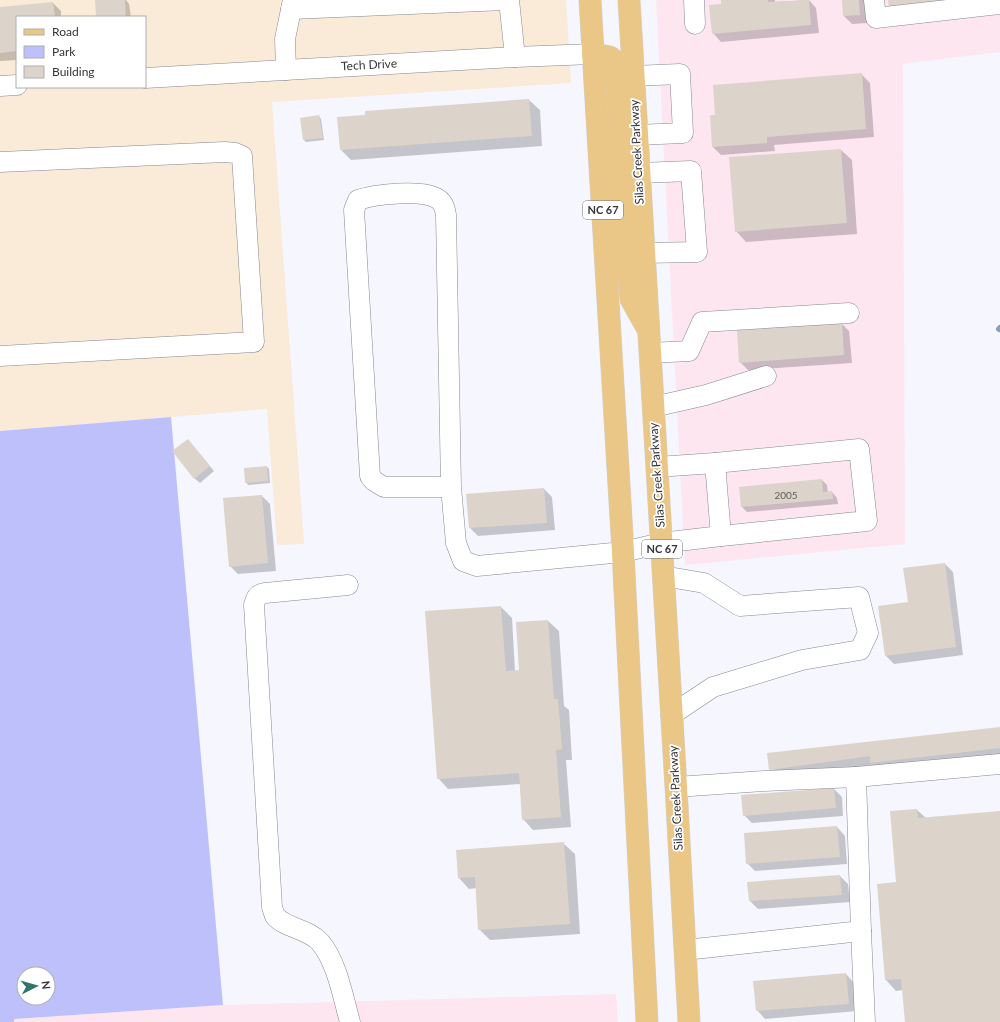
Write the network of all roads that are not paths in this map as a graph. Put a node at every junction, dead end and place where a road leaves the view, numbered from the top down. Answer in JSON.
{"nodes":[{"id":1,"x":505,"y":0,"type":"edge"},
{"id":2,"x":509,"y":0,"type":"edge"},
{"id":3,"x":590,"y":0,"type":"edge"},
{"id":4,"x":629,"y":0,"type":"edge"},
{"id":5,"x":694,"y":0,"type":"edge"},
{"id":6,"x":874,"y":0,"type":"edge"},
{"id":7,"x":292,"y":4,"type":"edge"},
{"id":8,"x":1000,"y":4,"type":"edge"},
{"id":9,"x":695,"y":24,"type":"dead end"},
{"id":10,"x":593,"y":54,"type":"junction"},
{"id":11,"x":515,"y":57,"type":"junction"},
{"id":12,"x":286,"y":70,"type":"junction"},
{"id":13,"x":633,"y":76,"type":"junction"},
{"id":14,"x":146,"y":78,"type":"edge"},
{"id":15,"x":16,"y":85,"type":"edge"},
{"id":16,"x":0,"y":86,"type":"edge"},
{"id":17,"x":636,"y":135,"type":"junction"},
{"id":18,"x":0,"y":162,"type":"edge"},
{"id":19,"x":639,"y":173,"type":"junction"},
{"id":20,"x":644,"y":253,"type":"junction"},
{"id":21,"x":849,"y":313,"type":"dead end"},
{"id":22,"x":648,"y":330,"type":"junction"},
{"id":23,"x":650,"y":353,"type":"junction"},
{"id":24,"x":0,"y":356,"type":"edge"},
{"id":25,"x":766,"y":376,"type":"dead end"},
{"id":26,"x":653,"y":407,"type":"junction"},
{"id":27,"x":715,"y":463,"type":"junction"},
{"id":28,"x":656,"y":467,"type":"junction"},
{"id":29,"x":451,"y":487,"type":"junction"},
{"id":30,"x":721,"y":536,"type":"junction"},
{"id":31,"x":662,"y":543,"type":"junction"},
{"id":32,"x":623,"y":552,"type":"junction"},
{"id":33,"x":663,"y":576,"type":"junction"},
{"id":34,"x":348,"y":586,"type":"dead end"},
{"id":35,"x":671,"y":715,"type":"junction"},
{"id":36,"x":1000,"y":764,"type":"edge"},
{"id":37,"x":856,"y":777,"type":"junction"},
{"id":38,"x":676,"y":787,"type":"junction"},
{"id":39,"x":861,"y":931,"type":"junction"},
{"id":40,"x":685,"y":950,"type":"junction"},
{"id":41,"x":350,"y":1022,"type":"edge"},
{"id":42,"x":648,"y":1022,"type":"edge"},
{"id":43,"x":689,"y":1022,"type":"edge"},
{"id":44,"x":865,"y":1022,"type":"edge"}],
"edges":[{"from":1,"to":7,"type":"lane"},
{"from":2,"to":11,"type":"lane"},
{"from":3,"to":10,"type":"main road","number":"NC 67"},
{"from":4,"to":13,"type":"main road","name":"Silas Creek Parkway","number":"NC 67"},
{"from":5,"to":9,"type":"lane"},
{"from":6,"to":8,"type":"lane"},
{"from":7,"to":12,"type":"lane"},
{"from":10,"to":11,"type":"lane","name":"Tech Drive"},
{"from":10,"to":22,"type":"main road"},
{"from":10,"to":32,"type":"main road","number":"NC 67"},
{"from":11,"to":12,"type":"lane","name":"Tech Drive"},
{"from":12,"to":14,"type":"lane","name":"Tech Drive"},
{"from":13,"to":17,"type":"main road","name":"Silas Creek Parkway","number":"NC 67"},
{"from":13,"to":17,"type":"lane"},
{"from":15,"to":16,"type":"lane"},
{"from":17,"to":19,"type":"main road","name":"Silas Creek Parkway","number":"NC 67"},
{"from":18,"to":24,"type":"lane"},
{"from":19,"to":20,"type":"main road","name":"Silas Creek Parkway","number":"NC 67"},
{"from":19,"to":20,"type":"lane"},
{"from":20,"to":22,"type":"main road","name":"Silas Creek Parkway","number":"NC 67"},
{"from":21,"to":23,"type":"lane"},
{"from":22,"to":23,"type":"main road","name":"Silas Creek Parkway","number":"NC 67"},
{"from":23,"to":26,"type":"main road","name":"Silas Creek Parkway","number":"NC 67"},
{"from":25,"to":26,"type":"lane"},
{"from":26,"to":28,"type":"main road","name":"Silas Creek Parkway","number":"NC 67"},
{"from":27,"to":28,"type":"lane"},
{"from":27,"to":30,"type":"lane"},
{"from":27,"to":30,"type":"lane"},
{"from":28,"to":31,"type":"main road","name":"Silas Creek Parkway","number":"NC 67"},
{"from":29,"to":29,"type":"lane"},
{"from":29,"to":32,"type":"lane"},
{"from":30,"to":31,"type":"lane"},
{"from":31,"to":32,"type":"lane"},
{"from":31,"to":33,"type":"main road","name":"Silas Creek Parkway","number":"NC 67"},
{"from":32,"to":42,"type":"main road","number":"NC 67"},
{"from":33,"to":35,"type":"main road","name":"Silas Creek Parkway","number":"NC 67"},
{"from":33,"to":35,"type":"lane"},
{"from":34,"to":41,"type":"lane"},
{"from":35,"to":38,"type":"main road","name":"Silas Creek Parkway","number":"NC 67"},
{"from":36,"to":37,"type":"lane"},
{"from":37,"to":38,"type":"lane"},
{"from":37,"to":39,"type":"lane"},
{"from":38,"to":40,"type":"main road","name":"Silas Creek Parkway","number":"NC 67"},
{"from":39,"to":40,"type":"lane"},
{"from":39,"to":44,"type":"lane"},
{"from":40,"to":43,"type":"main road","name":"Silas Creek Parkway","number":"NC 67"}]}
